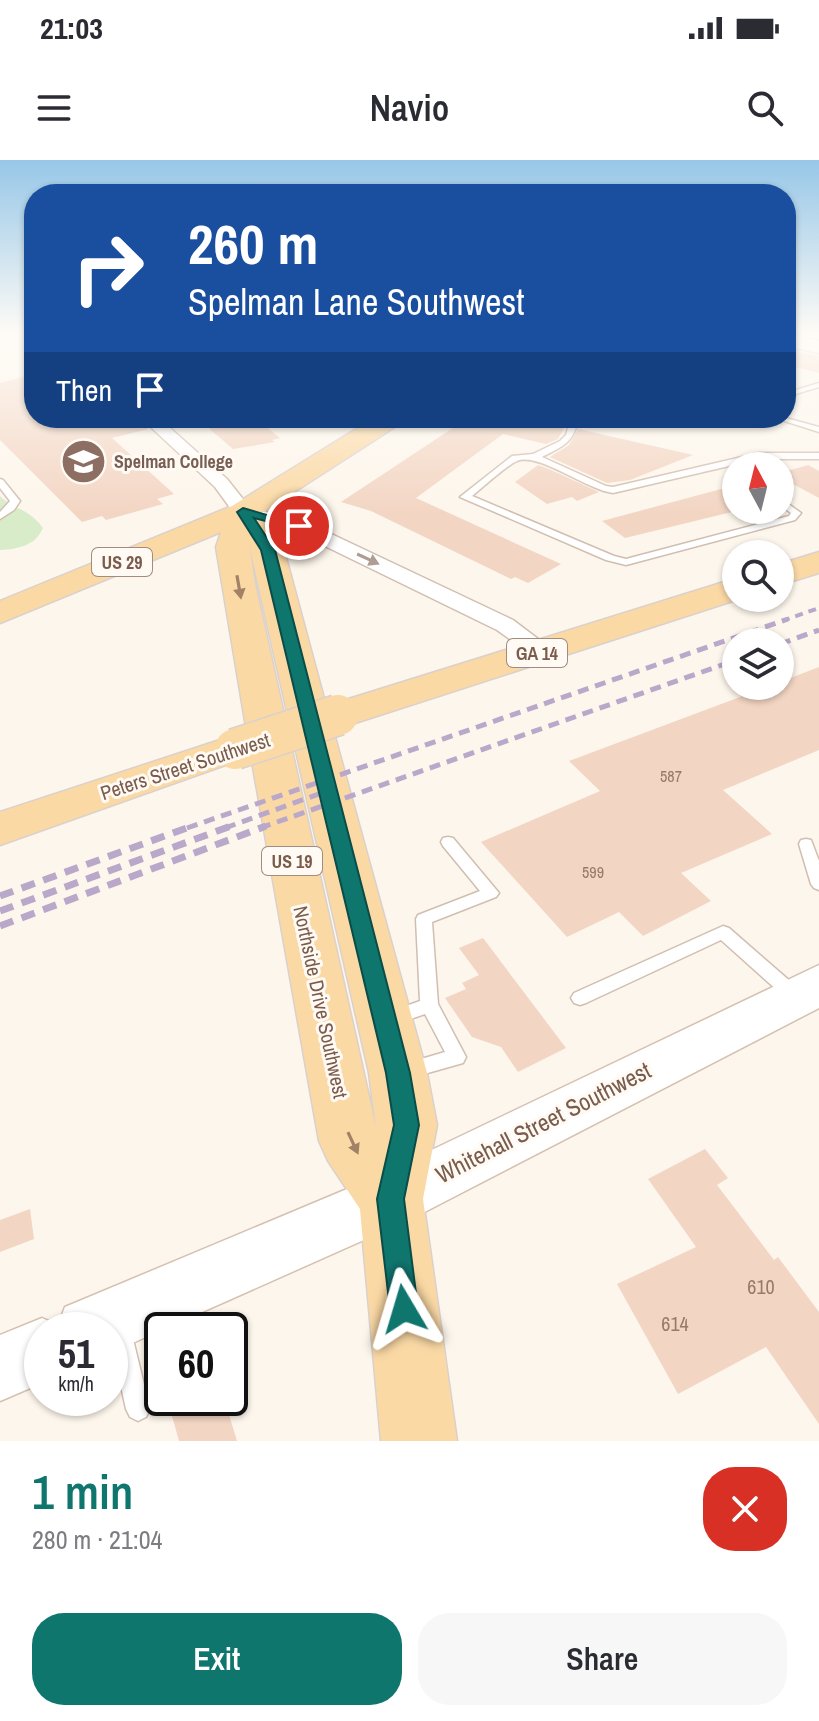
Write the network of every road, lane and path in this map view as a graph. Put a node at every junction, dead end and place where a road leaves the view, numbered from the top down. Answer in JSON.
{"nodes":[{"id":1,"x":796,"y":423,"type":"edge"},
{"id":2,"x":160,"y":428,"type":"edge"},
{"id":3,"x":376,"y":428,"type":"edge"},
{"id":4,"x":572,"y":428,"type":"edge"},
{"id":5,"x":819,"y":430,"type":"edge"},
{"id":6,"x":819,"y":456,"type":"edge"},
{"id":7,"x":535,"y":457,"type":"junction"},
{"id":8,"x":720,"y":466,"type":"joint"},
{"id":9,"x":0,"y":482,"type":"edge"},
{"id":10,"x":243,"y":512,"type":"junction"},
{"id":11,"x":0,"y":516,"type":"edge"},
{"id":12,"x":769,"y":524,"type":"edge"},
{"id":13,"x":819,"y":562,"type":"edge"},
{"id":14,"x":794,"y":570,"type":"edge"},
{"id":15,"x":722,"y":593,"type":"edge"},
{"id":16,"x":0,"y":613,"type":"edge"},
{"id":17,"x":542,"y":651,"type":"junction"},
{"id":18,"x":0,"y":829,"type":"edge"},
{"id":19,"x":448,"y":842,"type":"dead end"},
{"id":20,"x":806,"y":844,"type":"dead end"},
{"id":21,"x":819,"y":884,"type":"edge"},
{"id":22,"x":807,"y":991,"type":"edge"},
{"id":23,"x":580,"y":998,"type":"dead end"},
{"id":24,"x":429,"y":1005,"type":"junction"},
{"id":25,"x":384,"y":1021,"type":"junction"},
{"id":26,"x":398,"y":1073,"type":"junction"},
{"id":27,"x":391,"y":1199,"type":"junction"},
{"id":28,"x":128,"y":1313,"type":"edge"},
{"id":29,"x":24,"y":1358,"type":"edge"},
{"id":30,"x":0,"y":1368,"type":"edge"},
{"id":31,"x":128,"y":1385,"type":"edge"},
{"id":32,"x":138,"y":1409,"type":"dead end"},
{"id":33,"x":419,"y":1441,"type":"edge"}],
"edges":[{"from":1,"to":5,"type":"lane"},
{"from":2,"to":10,"type":"street"},
{"from":3,"to":10,"type":"main road"},
{"from":4,"to":7,"type":"lane"},
{"from":6,"to":8,"type":"lane"},
{"from":7,"to":8,"type":"lane"},
{"from":7,"to":12,"type":"lane"},
{"from":9,"to":11,"type":"lane"},
{"from":10,"to":16,"type":"main road","number":"US 29"},
{"from":10,"to":17,"type":"street","one_way":true},
{"from":10,"to":25,"type":"main road","name":"Northside Drive Southwest","number":"US 19"},
{"from":10,"to":27,"type":"main road","name":"Northside Drive Southwest","number":"US 19","one_way":true},
{"from":13,"to":14,"type":"main road"},
{"from":15,"to":17,"type":"main road","name":"Peters Street Southwest","number":"GA 14"},
{"from":17,"to":18,"type":"main road","name":"Peters Street Southwest","number":"GA 14","bridge":true},
{"from":19,"to":24,"type":"lane"},
{"from":20,"to":21,"type":"lane"},
{"from":22,"to":23,"type":"lane"},
{"from":22,"to":27,"type":"main road","name":"Whitehall Street Southwest"},
{"from":24,"to":25,"type":"lane"},
{"from":24,"to":26,"type":"lane"},
{"from":25,"to":26,"type":"main road","name":"Northside Drive Southwest","number":"US 19"},
{"from":26,"to":27,"type":"main road","name":"Northside Drive Southwest","number":"US 19"},
{"from":27,"to":28,"type":"main road","name":"Whitehall Street Southwest"},
{"from":27,"to":33,"type":"main road","name":"Northside Drive Southwest","number":"US 19"},
{"from":29,"to":30,"type":"main road"},
{"from":31,"to":32,"type":"lane"}]}
